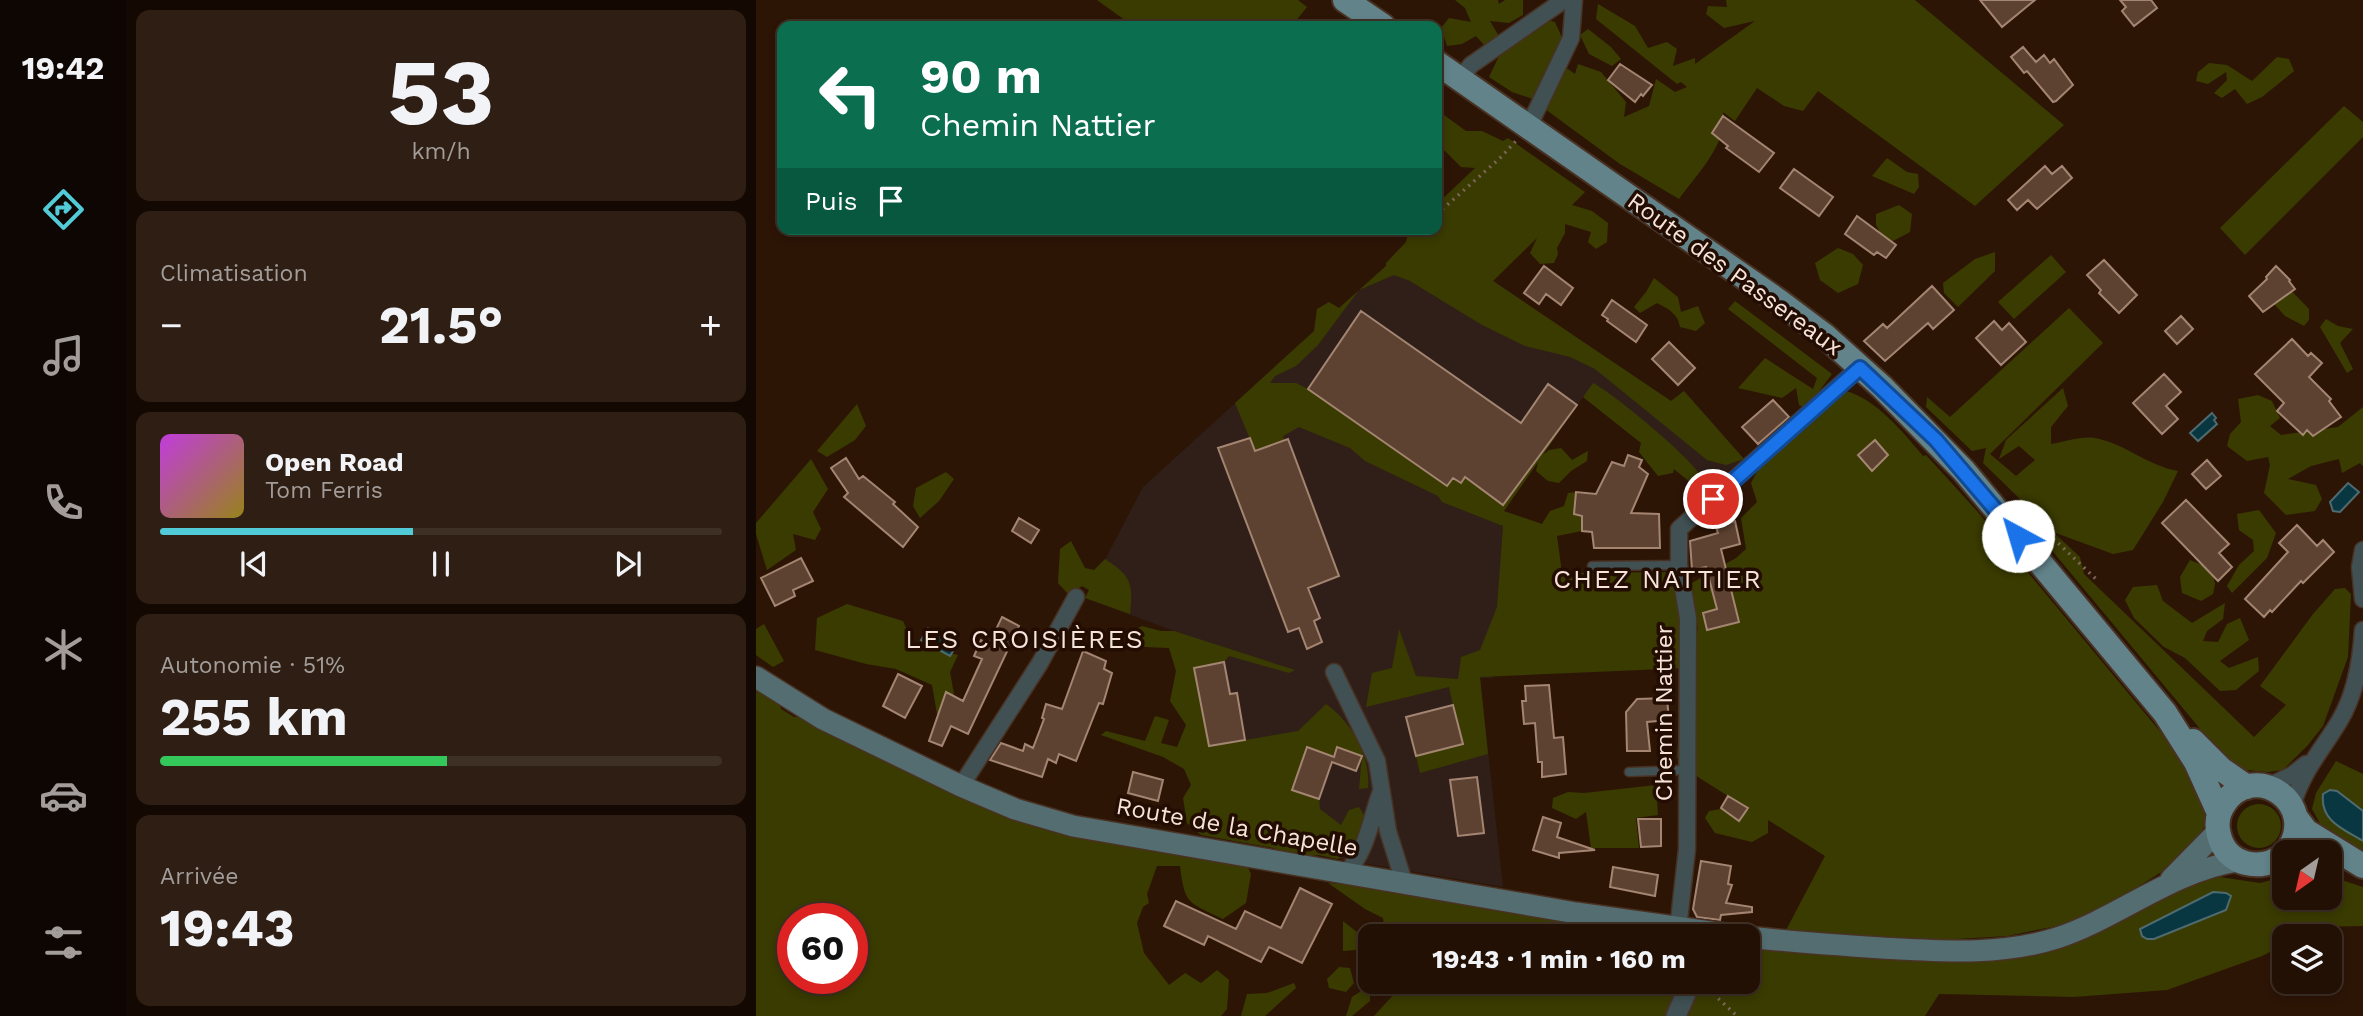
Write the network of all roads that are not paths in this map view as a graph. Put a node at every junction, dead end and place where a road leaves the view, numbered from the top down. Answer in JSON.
{"nodes":[{"id":1,"x":1345,"y":0,"type":"edge"},
{"id":2,"x":1564,"y":0,"type":"edge"},
{"id":3,"x":1574,"y":0,"type":"edge"},
{"id":4,"x":1376,"y":21,"type":"edge"},
{"id":5,"x":1442,"y":66,"type":"edge"},
{"id":6,"x":1460,"y":79,"type":"junction"},
{"id":7,"x":1529,"y":126,"type":"junction"},
{"id":8,"x":1860,"y":368,"type":"junction"},
{"id":9,"x":2363,"y":550,"type":"edge"},
{"id":10,"x":1679,"y":565,"type":"junction"},
{"id":11,"x":1592,"y":566,"type":"dead end"},
{"id":12,"x":1076,"y":597,"type":"dead end"},
{"id":13,"x":2363,"y":598,"type":"edge"},
{"id":14,"x":2363,"y":631,"type":"edge"},
{"id":15,"x":1334,"y":672,"type":"dead end"},
{"id":16,"x":756,"y":677,"type":"edge"},
{"id":17,"x":2165,"y":713,"type":"junction"},
{"id":18,"x":2313,"y":759,"type":"junction"},
{"id":19,"x":1687,"y":770,"type":"junction"},
{"id":20,"x":1629,"y":772,"type":"dead end"},
{"id":21,"x":961,"y":786,"type":"junction"},
{"id":22,"x":2257,"y":787,"type":"junction"},
{"id":23,"x":1381,"y":791,"type":"junction"},
{"id":24,"x":2294,"y":812,"type":"junction"},
{"id":25,"x":2218,"y":822,"type":"junction"},
{"id":26,"x":2294,"y":840,"type":"edge"},
{"id":27,"x":2238,"y":861,"type":"junction"},
{"id":28,"x":2272,"y":862,"type":"edge"},
{"id":29,"x":2363,"y":866,"type":"edge"},
{"id":30,"x":2342,"y":869,"type":"edge"},
{"id":31,"x":1346,"y":872,"type":"junction"},
{"id":32,"x":2363,"y":875,"type":"edge"},
{"id":33,"x":1404,"y":882,"type":"junction"},
{"id":34,"x":2167,"y":883,"type":"junction"},
{"id":35,"x":1649,"y":924,"type":"edge"},
{"id":36,"x":1679,"y":924,"type":"edge"},
{"id":37,"x":1760,"y":938,"type":"edge"},
{"id":38,"x":1686,"y":994,"type":"edge"},
{"id":39,"x":1676,"y":1016,"type":"edge"}],
"edges":[{"from":1,"to":4,"type":"main road"},
{"from":2,"to":6,"type":"street"},
{"from":3,"to":7,"type":"street"},
{"from":5,"to":6,"type":"main road","name":"Route des Passereaux"},
{"from":6,"to":7,"type":"main road","name":"Route des Passereaux"},
{"from":7,"to":8,"type":"main road","name":"Route des Passereaux"},
{"from":8,"to":10,"type":"street","name":"Chemin Nattier"},
{"from":8,"to":17,"type":"main road","name":"Route des Passereaux"},
{"from":9,"to":13,"type":"street"},
{"from":10,"to":11,"type":"lane"},
{"from":10,"to":19,"type":"street","name":"Chemin Nattier"},
{"from":12,"to":21,"type":"street"},
{"from":14,"to":18,"type":"street"},
{"from":15,"to":23,"type":"street"},
{"from":16,"to":21,"type":"main road","name":"Route de la Chapelle"},
{"from":17,"to":22,"type":"main road","name":"Route des Passereaux"},
{"from":17,"to":25,"type":"main road","name":"Route des Passereaux"},
{"from":18,"to":22,"type":"street"},
{"from":18,"to":24,"type":"street"},
{"from":19,"to":20,"type":"lane"},
{"from":19,"to":36,"type":"street","name":"Chemin Nattier"},
{"from":21,"to":31,"type":"main road","name":"Route de la Chapelle"},
{"from":22,"to":24,"type":"main road"},
{"from":22,"to":25,"type":"main road"},
{"from":23,"to":31,"type":"street"},
{"from":23,"to":33,"type":"street"},
{"from":24,"to":26,"type":"main road"},
{"from":24,"to":29,"type":"main road"},
{"from":25,"to":27,"type":"main road"},
{"from":25,"to":34,"type":"main road"},
{"from":27,"to":28,"type":"main road"},
{"from":27,"to":34,"type":"main road"},
{"from":30,"to":32,"type":"main road"},
{"from":31,"to":33,"type":"main road","name":"Route de la Chapelle"},
{"from":33,"to":35,"type":"main road","name":"Route de la Chapelle"},
{"from":34,"to":37,"type":"main road"},
{"from":38,"to":39,"type":"street"}]}
